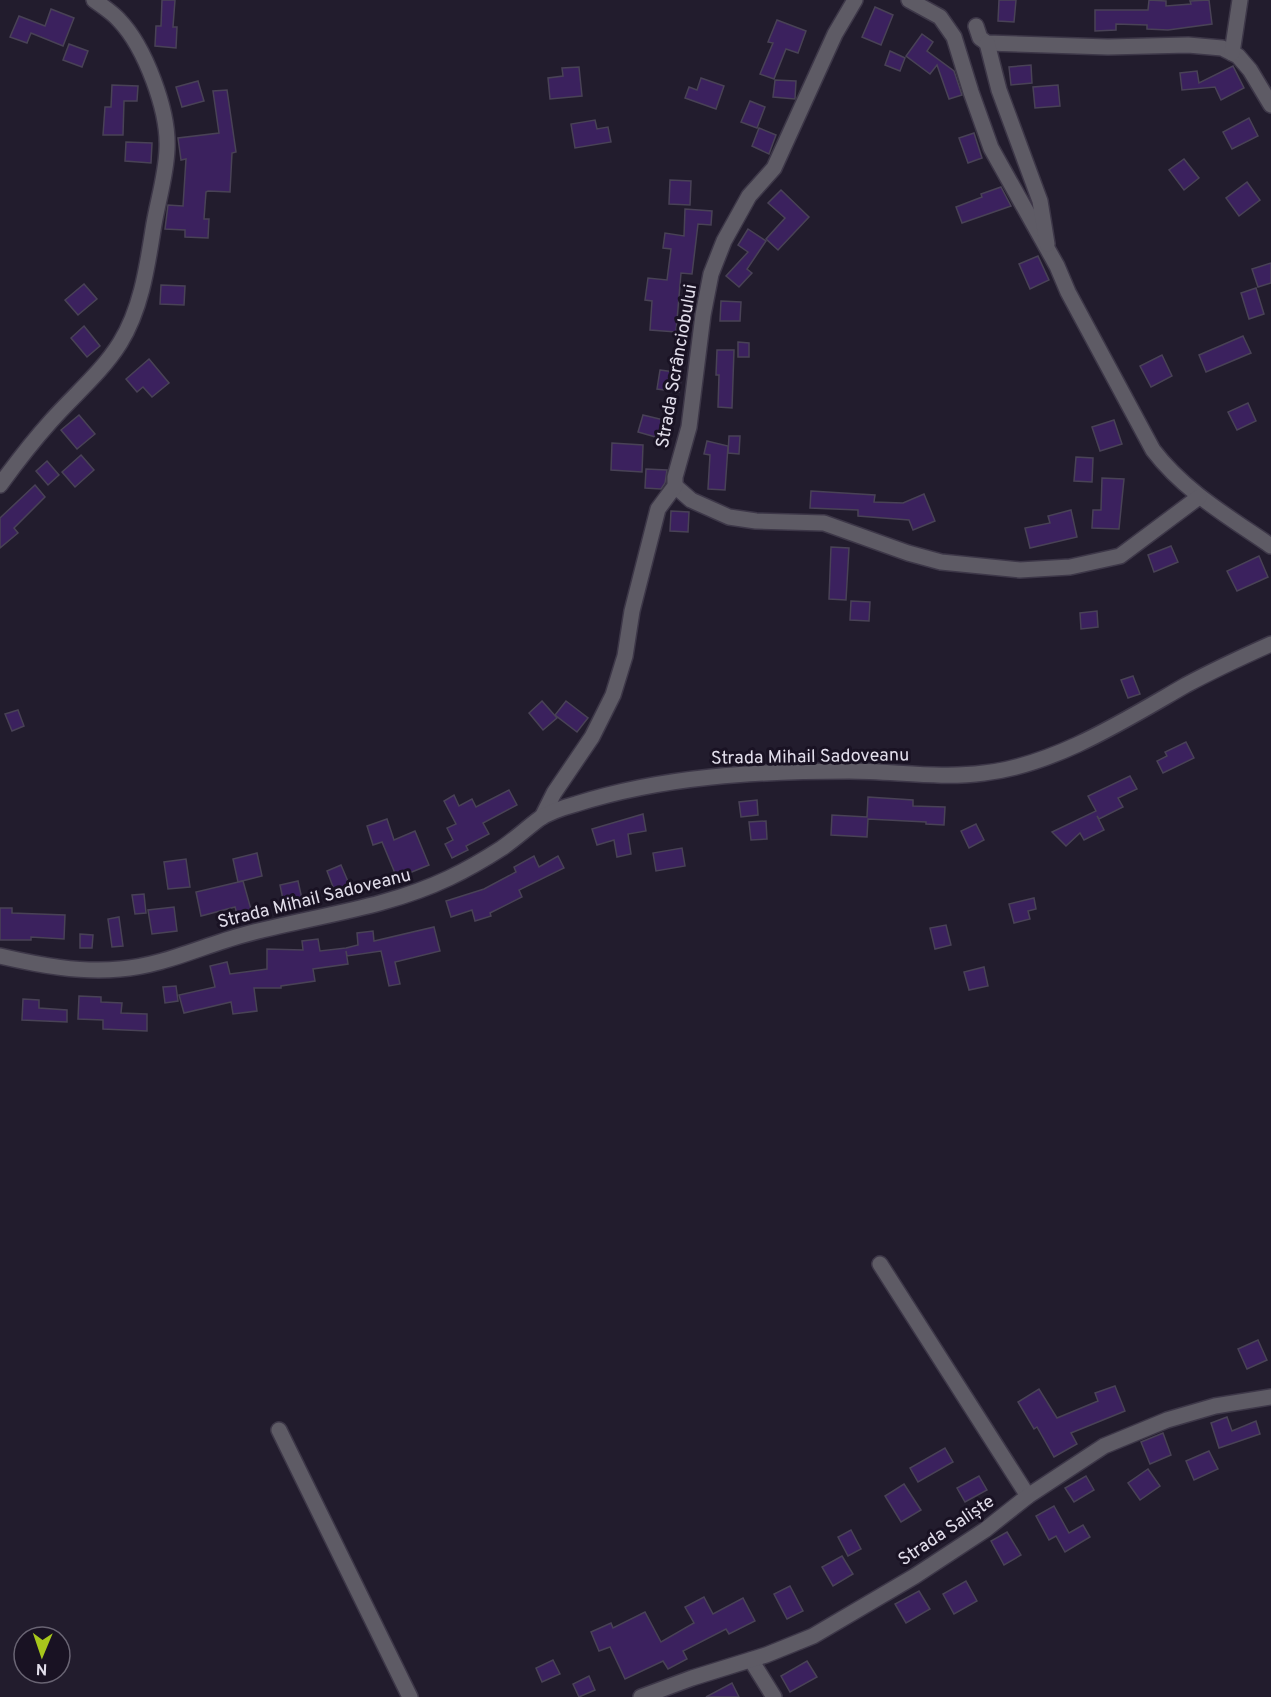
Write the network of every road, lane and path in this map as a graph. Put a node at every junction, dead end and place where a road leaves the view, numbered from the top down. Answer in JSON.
{"nodes":[{"id":1,"x":93,"y":0,"type":"edge"},
{"id":2,"x":855,"y":0,"type":"edge"},
{"id":3,"x":909,"y":0,"type":"edge"},
{"id":4,"x":1240,"y":0,"type":"edge"},
{"id":5,"x":976,"y":26,"type":"dead end"},
{"id":6,"x":987,"y":44,"type":"junction"},
{"id":7,"x":1232,"y":53,"type":"junction"},
{"id":8,"x":1271,"y":105,"type":"edge"},
{"id":9,"x":1047,"y":250,"type":"junction"},
{"id":10,"x":0,"y":485,"type":"edge"},
{"id":11,"x":675,"y":486,"type":"junction"},
{"id":12,"x":1199,"y":497,"type":"junction"},
{"id":13,"x":1271,"y":546,"type":"edge"},
{"id":14,"x":1271,"y":644,"type":"edge"},
{"id":15,"x":542,"y":817,"type":"junction"},
{"id":16,"x":0,"y":956,"type":"edge"},
{"id":17,"x":880,"y":1264,"type":"dead end"},
{"id":18,"x":1271,"y":1397,"type":"edge"},
{"id":19,"x":279,"y":1430,"type":"dead end"},
{"id":20,"x":1028,"y":1496,"type":"junction"},
{"id":21,"x":751,"y":1660,"type":"junction"},
{"id":22,"x":410,"y":1697,"type":"edge"},
{"id":23,"x":641,"y":1697,"type":"edge"},
{"id":24,"x":774,"y":1697,"type":"edge"}],
"edges":[{"from":1,"to":10,"type":"street"},
{"from":2,"to":11,"type":"street","name":"Strada Scrânciobului"},
{"from":3,"to":9,"type":"street"},
{"from":4,"to":7,"type":"street"},
{"from":5,"to":6,"type":"street"},
{"from":6,"to":7,"type":"street"},
{"from":6,"to":9,"type":"street"},
{"from":7,"to":8,"type":"street"},
{"from":9,"to":12,"type":"street"},
{"from":11,"to":12,"type":"street"},
{"from":11,"to":15,"type":"street","name":"Strada Scrânciobului"},
{"from":12,"to":13,"type":"street"},
{"from":14,"to":15,"type":"street","name":"Strada Mihail Sadoveanu"},
{"from":15,"to":16,"type":"street","name":"Strada Mihail Sadoveanu"},
{"from":17,"to":20,"type":"street"},
{"from":18,"to":20,"type":"street","name":"Strada Saliște"},
{"from":19,"to":22,"type":"street"},
{"from":20,"to":21,"type":"street","name":"Strada Saliște"},
{"from":21,"to":23,"type":"street","name":"Strada Saliște"},
{"from":21,"to":24,"type":"street"}]}
